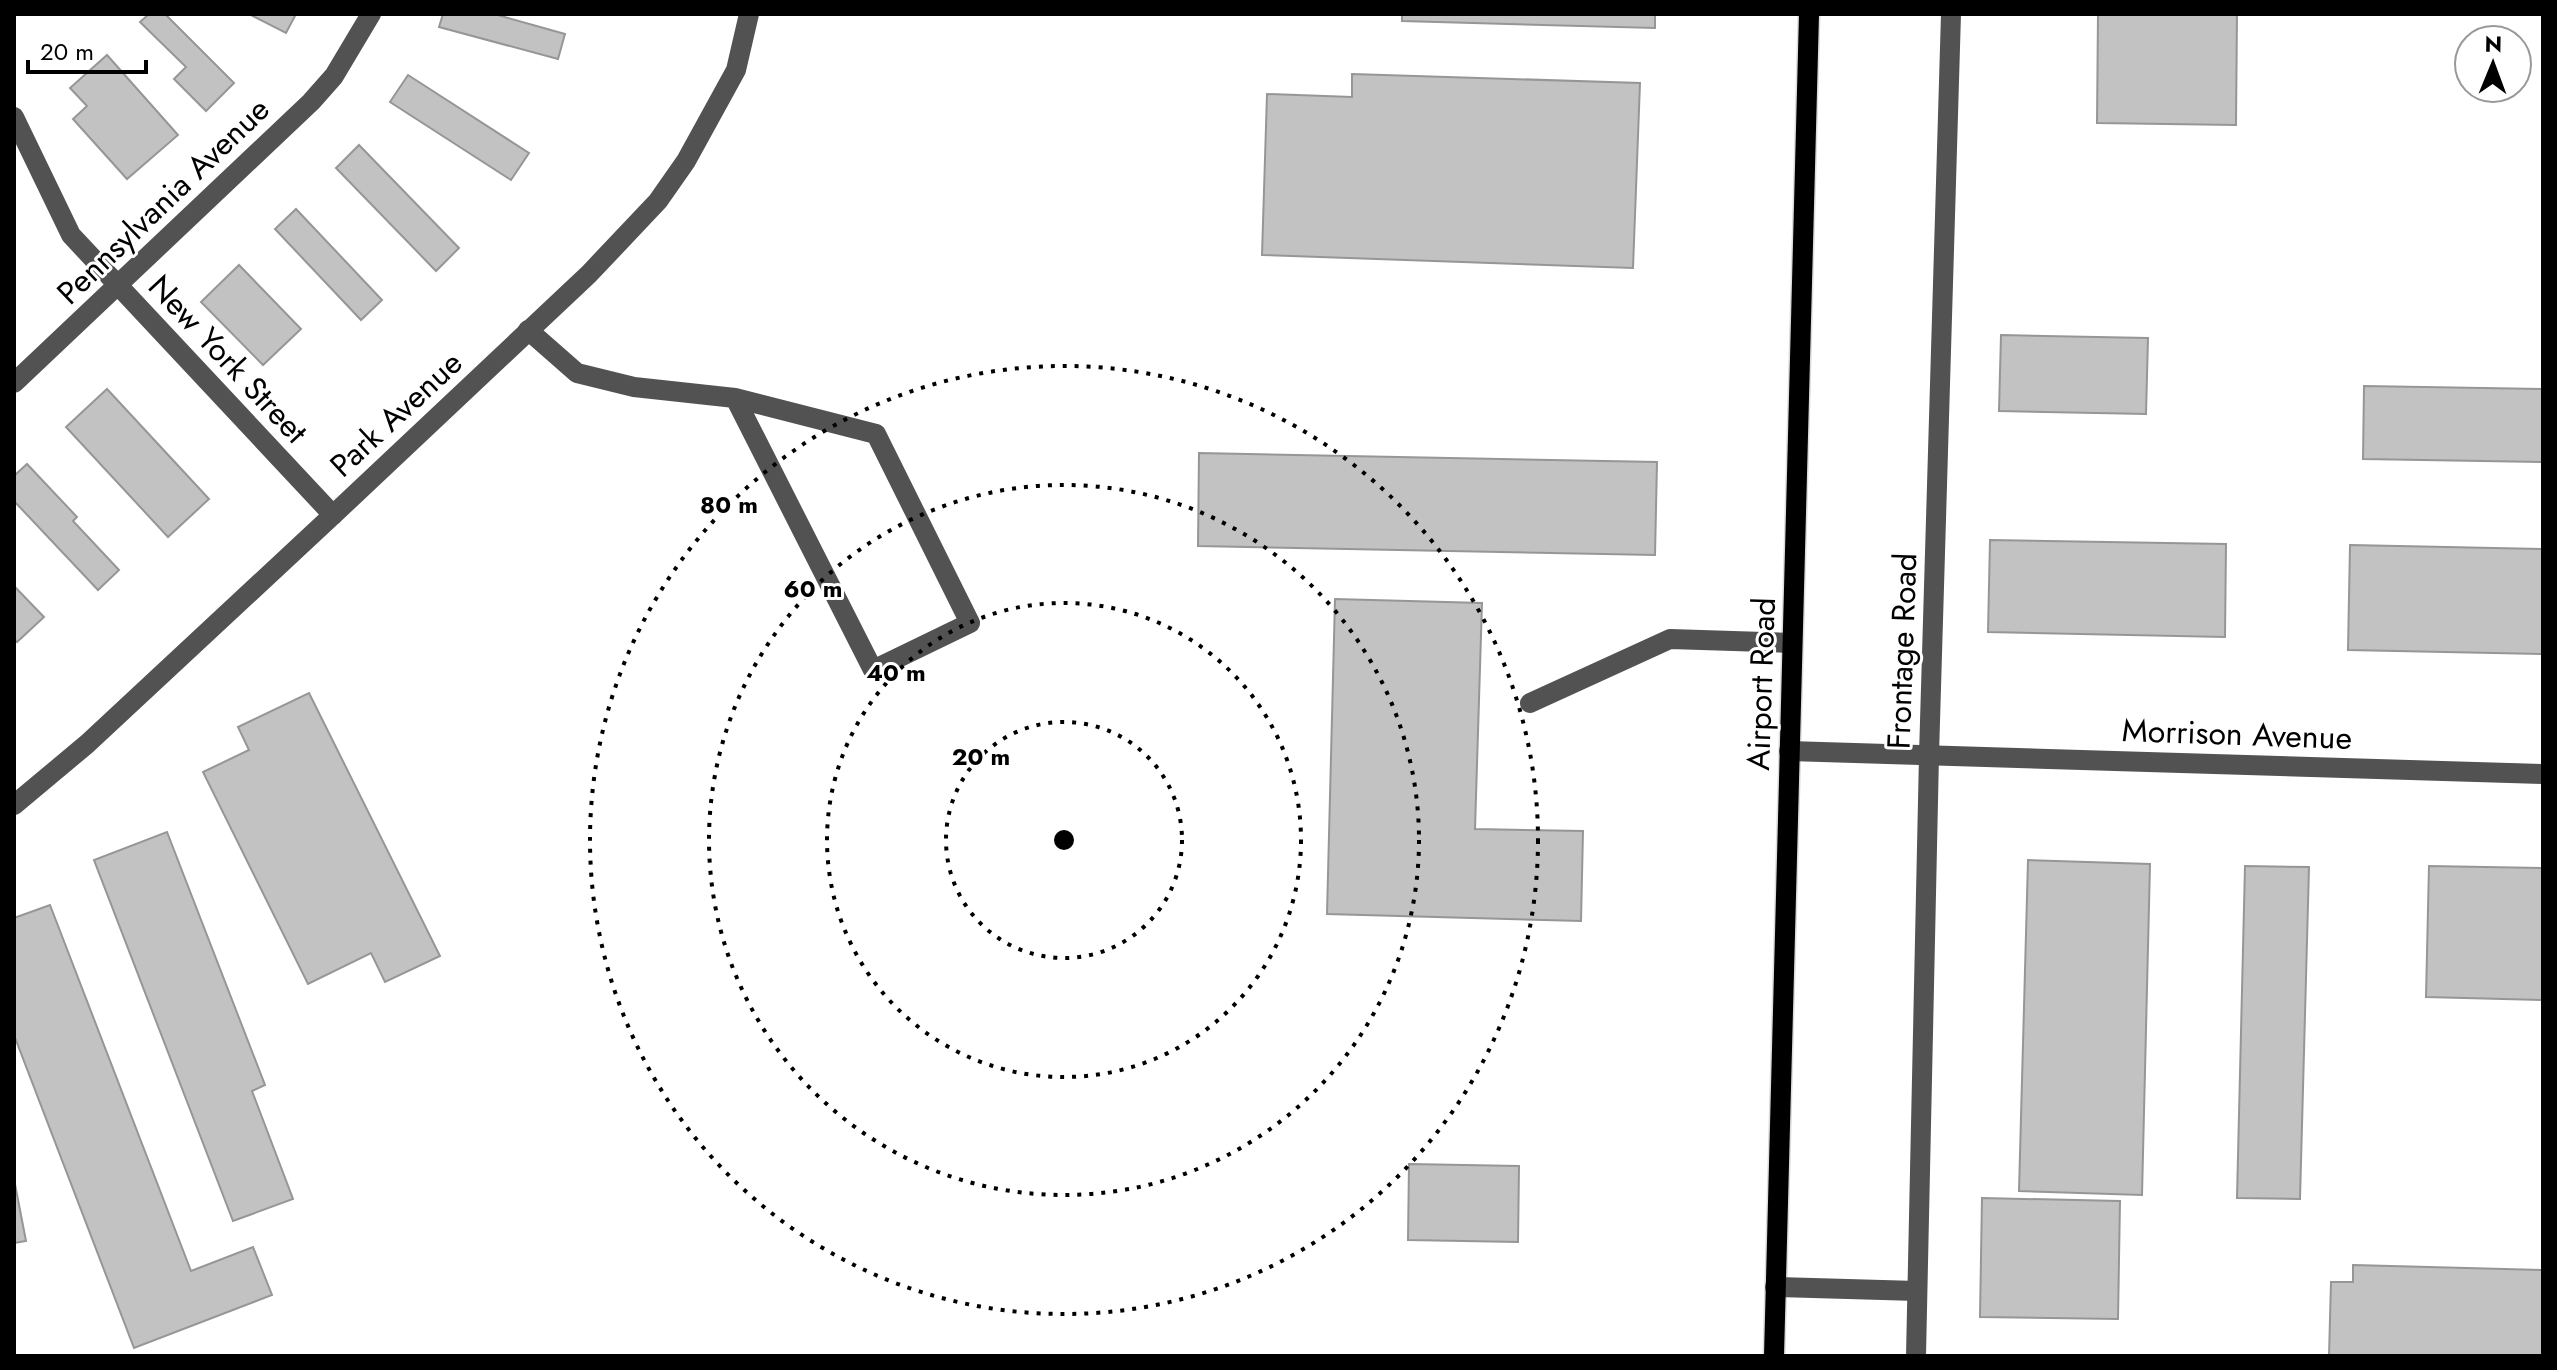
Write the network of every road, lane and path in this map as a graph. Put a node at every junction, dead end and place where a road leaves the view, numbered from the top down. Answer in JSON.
{"nodes":[{"id":1,"x":371,"y":14,"type":"edge"},
{"id":2,"x":749,"y":14,"type":"edge"},
{"id":3,"x":1809,"y":14,"type":"edge"},
{"id":4,"x":1951,"y":14,"type":"edge"},
{"id":5,"x":14,"y":117,"type":"edge"},
{"id":6,"x":119,"y":285,"type":"junction"},
{"id":7,"x":528,"y":330,"type":"junction"},
{"id":8,"x":14,"y":383,"type":"edge"},
{"id":9,"x":735,"y":398,"type":"junction"},
{"id":10,"x":333,"y":515,"type":"junction"},
{"id":11,"x":1792,"y":643,"type":"junction"},
{"id":12,"x":1530,"y":703,"type":"dead end"},
{"id":13,"x":1789,"y":751,"type":"junction"},
{"id":14,"x":1929,"y":755,"type":"junction"},
{"id":15,"x":2543,"y":774,"type":"edge"},
{"id":16,"x":14,"y":805,"type":"edge"},
{"id":17,"x":1775,"y":1287,"type":"junction"},
{"id":18,"x":1917,"y":1291,"type":"junction"},
{"id":19,"x":1774,"y":1356,"type":"edge"},
{"id":20,"x":1916,"y":1356,"type":"edge"}],
"edges":[{"from":1,"to":6,"type":"street","name":"Pennsylvania Avenue"},
{"from":2,"to":7,"type":"street","name":"Park Avenue"},
{"from":3,"to":11,"type":"main road","name":"Airport Road"},
{"from":4,"to":14,"type":"street","name":"Frontage Road"},
{"from":5,"to":6,"type":"street","name":"New York Street"},
{"from":6,"to":8,"type":"street","name":"Pennsylvania Avenue"},
{"from":6,"to":10,"type":"street","name":"New York Street"},
{"from":7,"to":9,"type":"street"},
{"from":7,"to":10,"type":"street","name":"Park Avenue"},
{"from":9,"to":9,"type":"street"},
{"from":10,"to":16,"type":"street","name":"Park Avenue"},
{"from":11,"to":12,"type":"street"},
{"from":11,"to":13,"type":"main road","name":"Airport Road"},
{"from":13,"to":14,"type":"street","name":"Morrison Avenue"},
{"from":13,"to":17,"type":"main road","name":"Airport Road"},
{"from":14,"to":15,"type":"street","name":"Morrison Avenue"},
{"from":14,"to":18,"type":"street","name":"Frontage Road"},
{"from":17,"to":18,"type":"street"},
{"from":17,"to":19,"type":"main road","name":"Airport Road"},
{"from":18,"to":20,"type":"street","name":"Frontage Road"}]}
